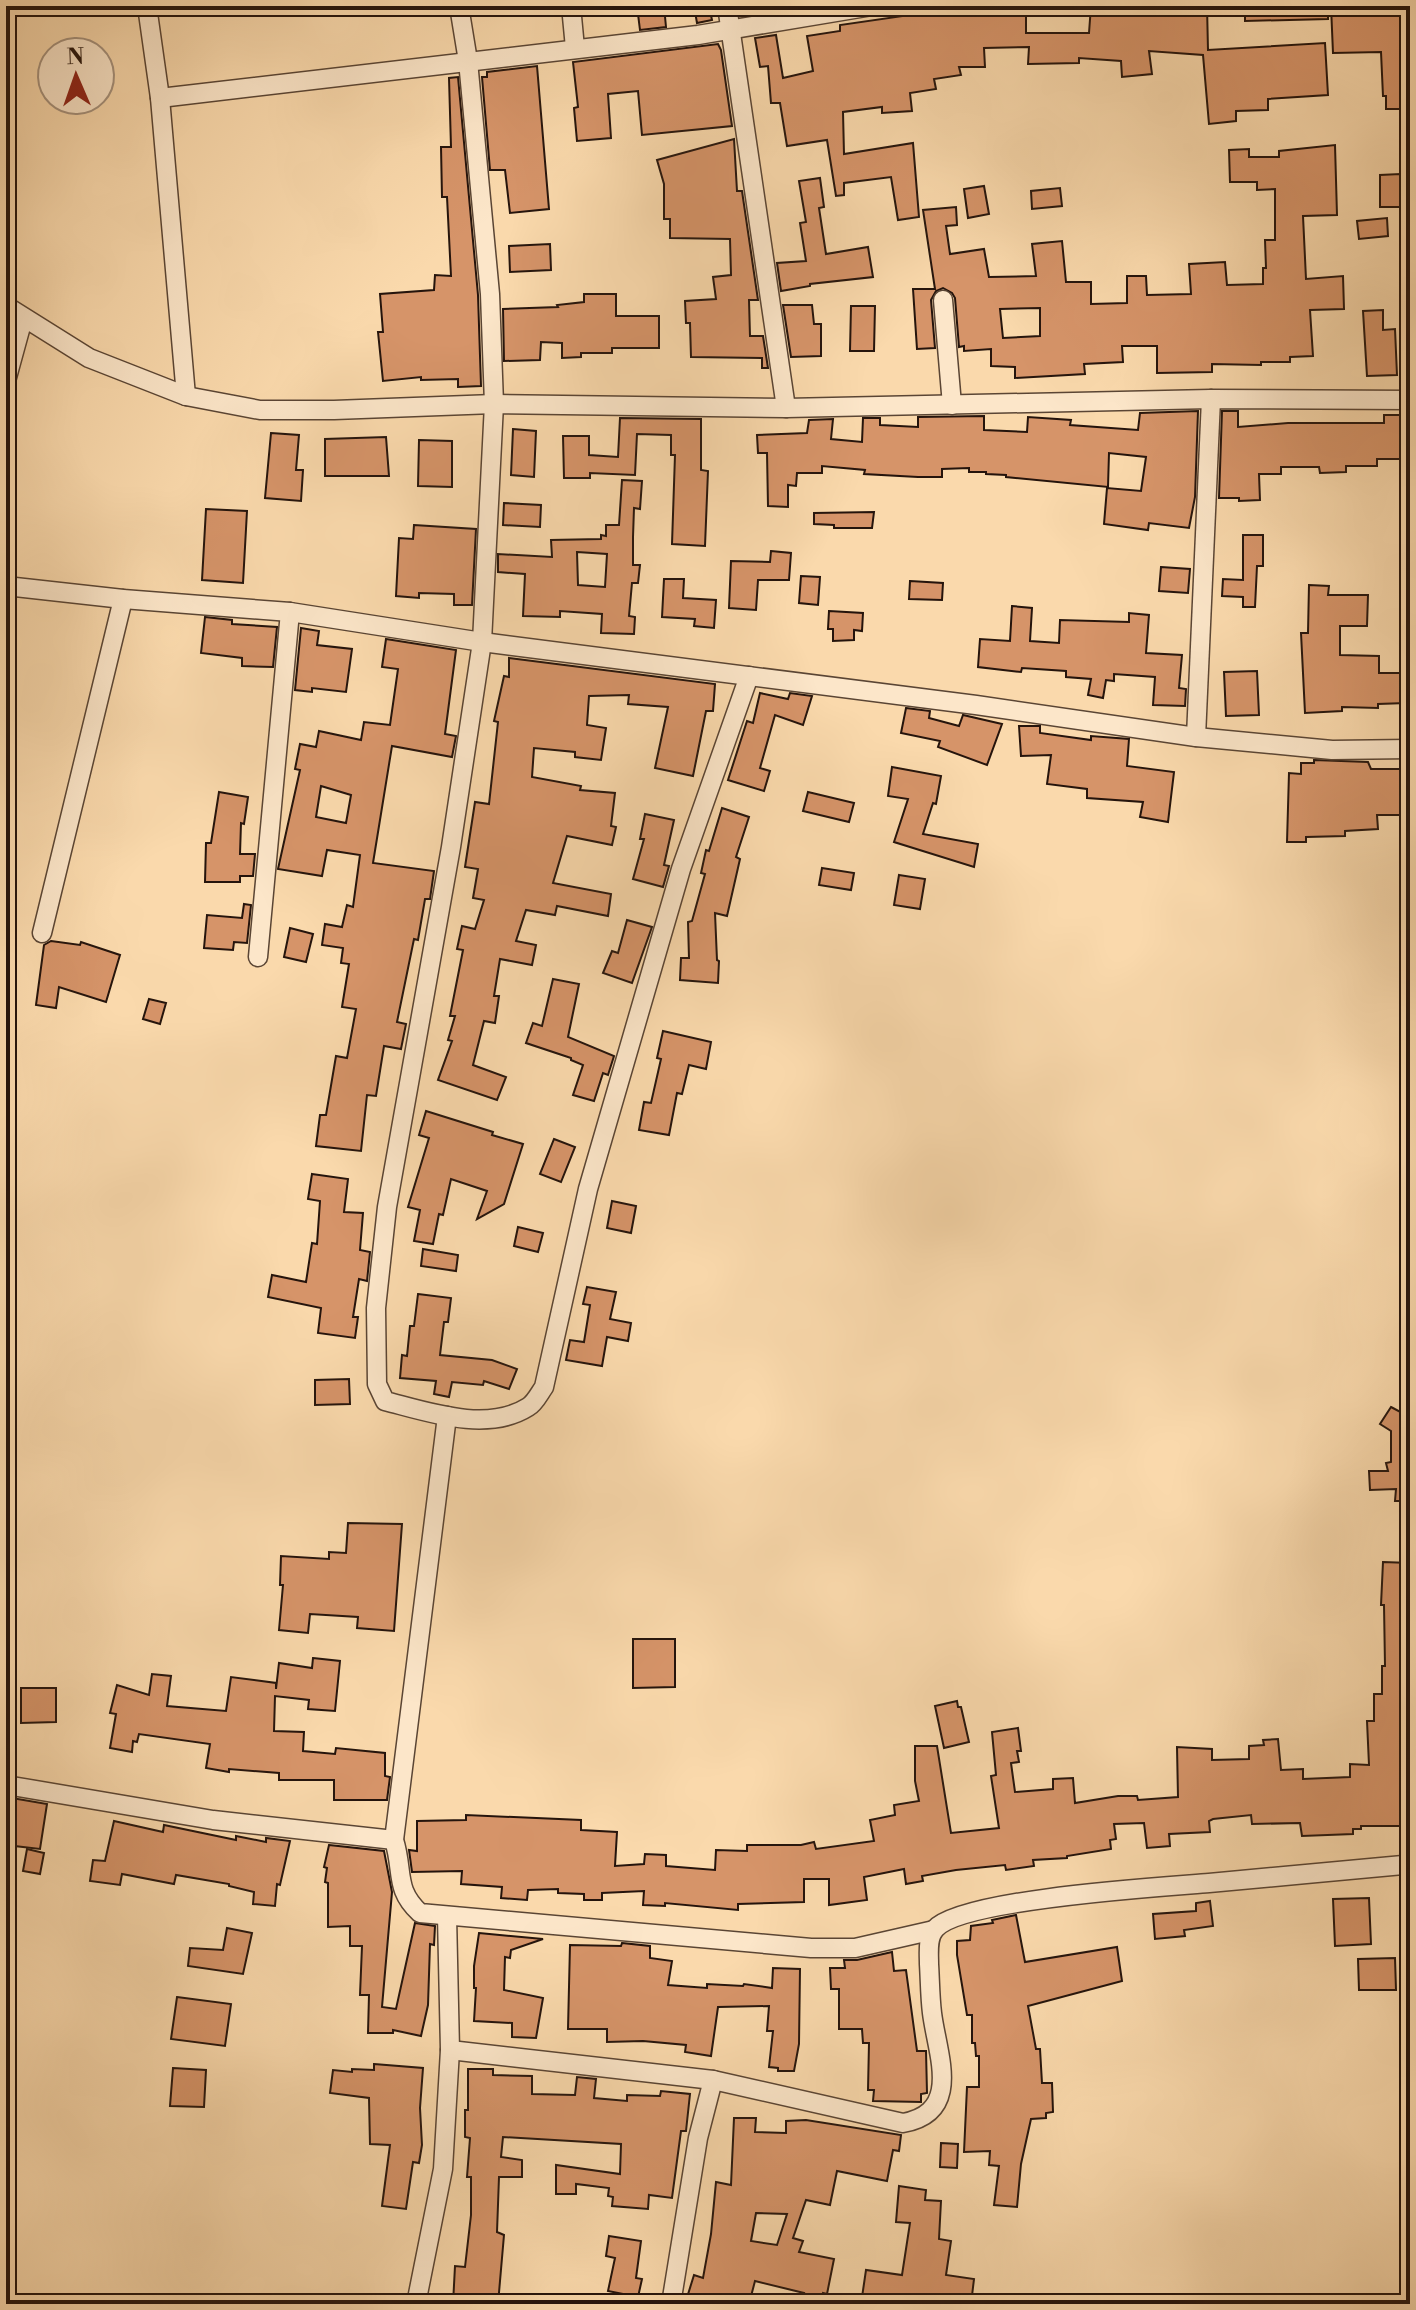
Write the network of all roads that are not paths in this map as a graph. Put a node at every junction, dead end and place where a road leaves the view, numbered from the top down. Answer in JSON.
{"nodes":[{"id":1,"x":147,"y":6,"type":"edge"},
{"id":2,"x":459,"y":6,"type":"edge"},
{"id":3,"x":571,"y":6,"type":"edge"},
{"id":4,"x":727,"y":6,"type":"edge"},
{"id":5,"x":872,"y":6,"type":"edge"},
{"id":6,"x":731,"y":29,"type":"junction"},
{"id":7,"x":575,"y":48,"type":"junction"},
{"id":8,"x":468,"y":61,"type":"junction"},
{"id":9,"x":160,"y":98,"type":"junction"},
{"id":10,"x":943,"y":300,"type":"dead end"},
{"id":11,"x":6,"y":306,"type":"edge"},
{"id":12,"x":23,"y":319,"type":"junction"},
{"id":13,"x":6,"y":381,"type":"edge"},
{"id":14,"x":186,"y":396,"type":"junction"},
{"id":15,"x":1211,"y":399,"type":"junction"},
{"id":16,"x":1410,"y":400,"type":"edge"},
{"id":17,"x":494,"y":404,"type":"junction"},
{"id":18,"x":952,"y":405,"type":"junction"},
{"id":19,"x":786,"y":408,"type":"junction"},
{"id":20,"x":6,"y":586,"type":"edge"},
{"id":21,"x":123,"y":599,"type":"junction"},
{"id":22,"x":290,"y":612,"type":"junction"},
{"id":23,"x":482,"y":642,"type":"junction"},
{"id":24,"x":749,"y":676,"type":"junction"},
{"id":25,"x":1196,"y":737,"type":"junction"},
{"id":26,"x":1410,"y":749,"type":"edge"},
{"id":27,"x":42,"y":933,"type":"dead end"},
{"id":28,"x":258,"y":957,"type":"dead end"},
{"id":29,"x":447,"y":1416,"type":"junction"},
{"id":30,"x":6,"y":1785,"type":"edge"},
{"id":31,"x":394,"y":1840,"type":"junction"},
{"id":32,"x":1410,"y":1860,"type":"edge"},
{"id":33,"x":447,"y":1916,"type":"junction"},
{"id":34,"x":934,"y":1930,"type":"junction"},
{"id":35,"x":450,"y":2050,"type":"junction"},
{"id":36,"x":713,"y":2080,"type":"junction"},
{"id":37,"x":416,"y":2304,"type":"edge"},
{"id":38,"x":671,"y":2304,"type":"edge"}],
"edges":[{"from":1,"to":9,"type":"street"},
{"from":2,"to":8,"type":"street"},
{"from":3,"to":7,"type":"street"},
{"from":4,"to":6,"type":"street"},
{"from":5,"to":6,"type":"street"},
{"from":6,"to":7,"type":"street"},
{"from":6,"to":19,"type":"street"},
{"from":7,"to":8,"type":"street"},
{"from":8,"to":9,"type":"street"},
{"from":8,"to":17,"type":"street"},
{"from":9,"to":14,"type":"street"},
{"from":10,"to":18,"type":"street"},
{"from":11,"to":12,"type":"street"},
{"from":12,"to":13,"type":"street"},
{"from":12,"to":14,"type":"street"},
{"from":14,"to":17,"type":"street"},
{"from":15,"to":16,"type":"street"},
{"from":15,"to":18,"type":"street"},
{"from":15,"to":25,"type":"street"},
{"from":17,"to":19,"type":"street"},
{"from":17,"to":23,"type":"street"},
{"from":18,"to":19,"type":"street"},
{"from":20,"to":21,"type":"street"},
{"from":21,"to":22,"type":"street"},
{"from":21,"to":27,"type":"street"},
{"from":22,"to":23,"type":"street"},
{"from":22,"to":28,"type":"street"},
{"from":23,"to":24,"type":"street"},
{"from":23,"to":29,"type":"street"},
{"from":24,"to":25,"type":"street"},
{"from":24,"to":29,"type":"street"},
{"from":25,"to":26,"type":"street"},
{"from":29,"to":31,"type":"street"},
{"from":30,"to":31,"type":"street"},
{"from":31,"to":33,"type":"street"},
{"from":32,"to":34,"type":"street"},
{"from":33,"to":34,"type":"street"},
{"from":33,"to":35,"type":"street"},
{"from":34,"to":36,"type":"street"},
{"from":35,"to":36,"type":"street"},
{"from":35,"to":37,"type":"street"},
{"from":36,"to":38,"type":"street"}]}
